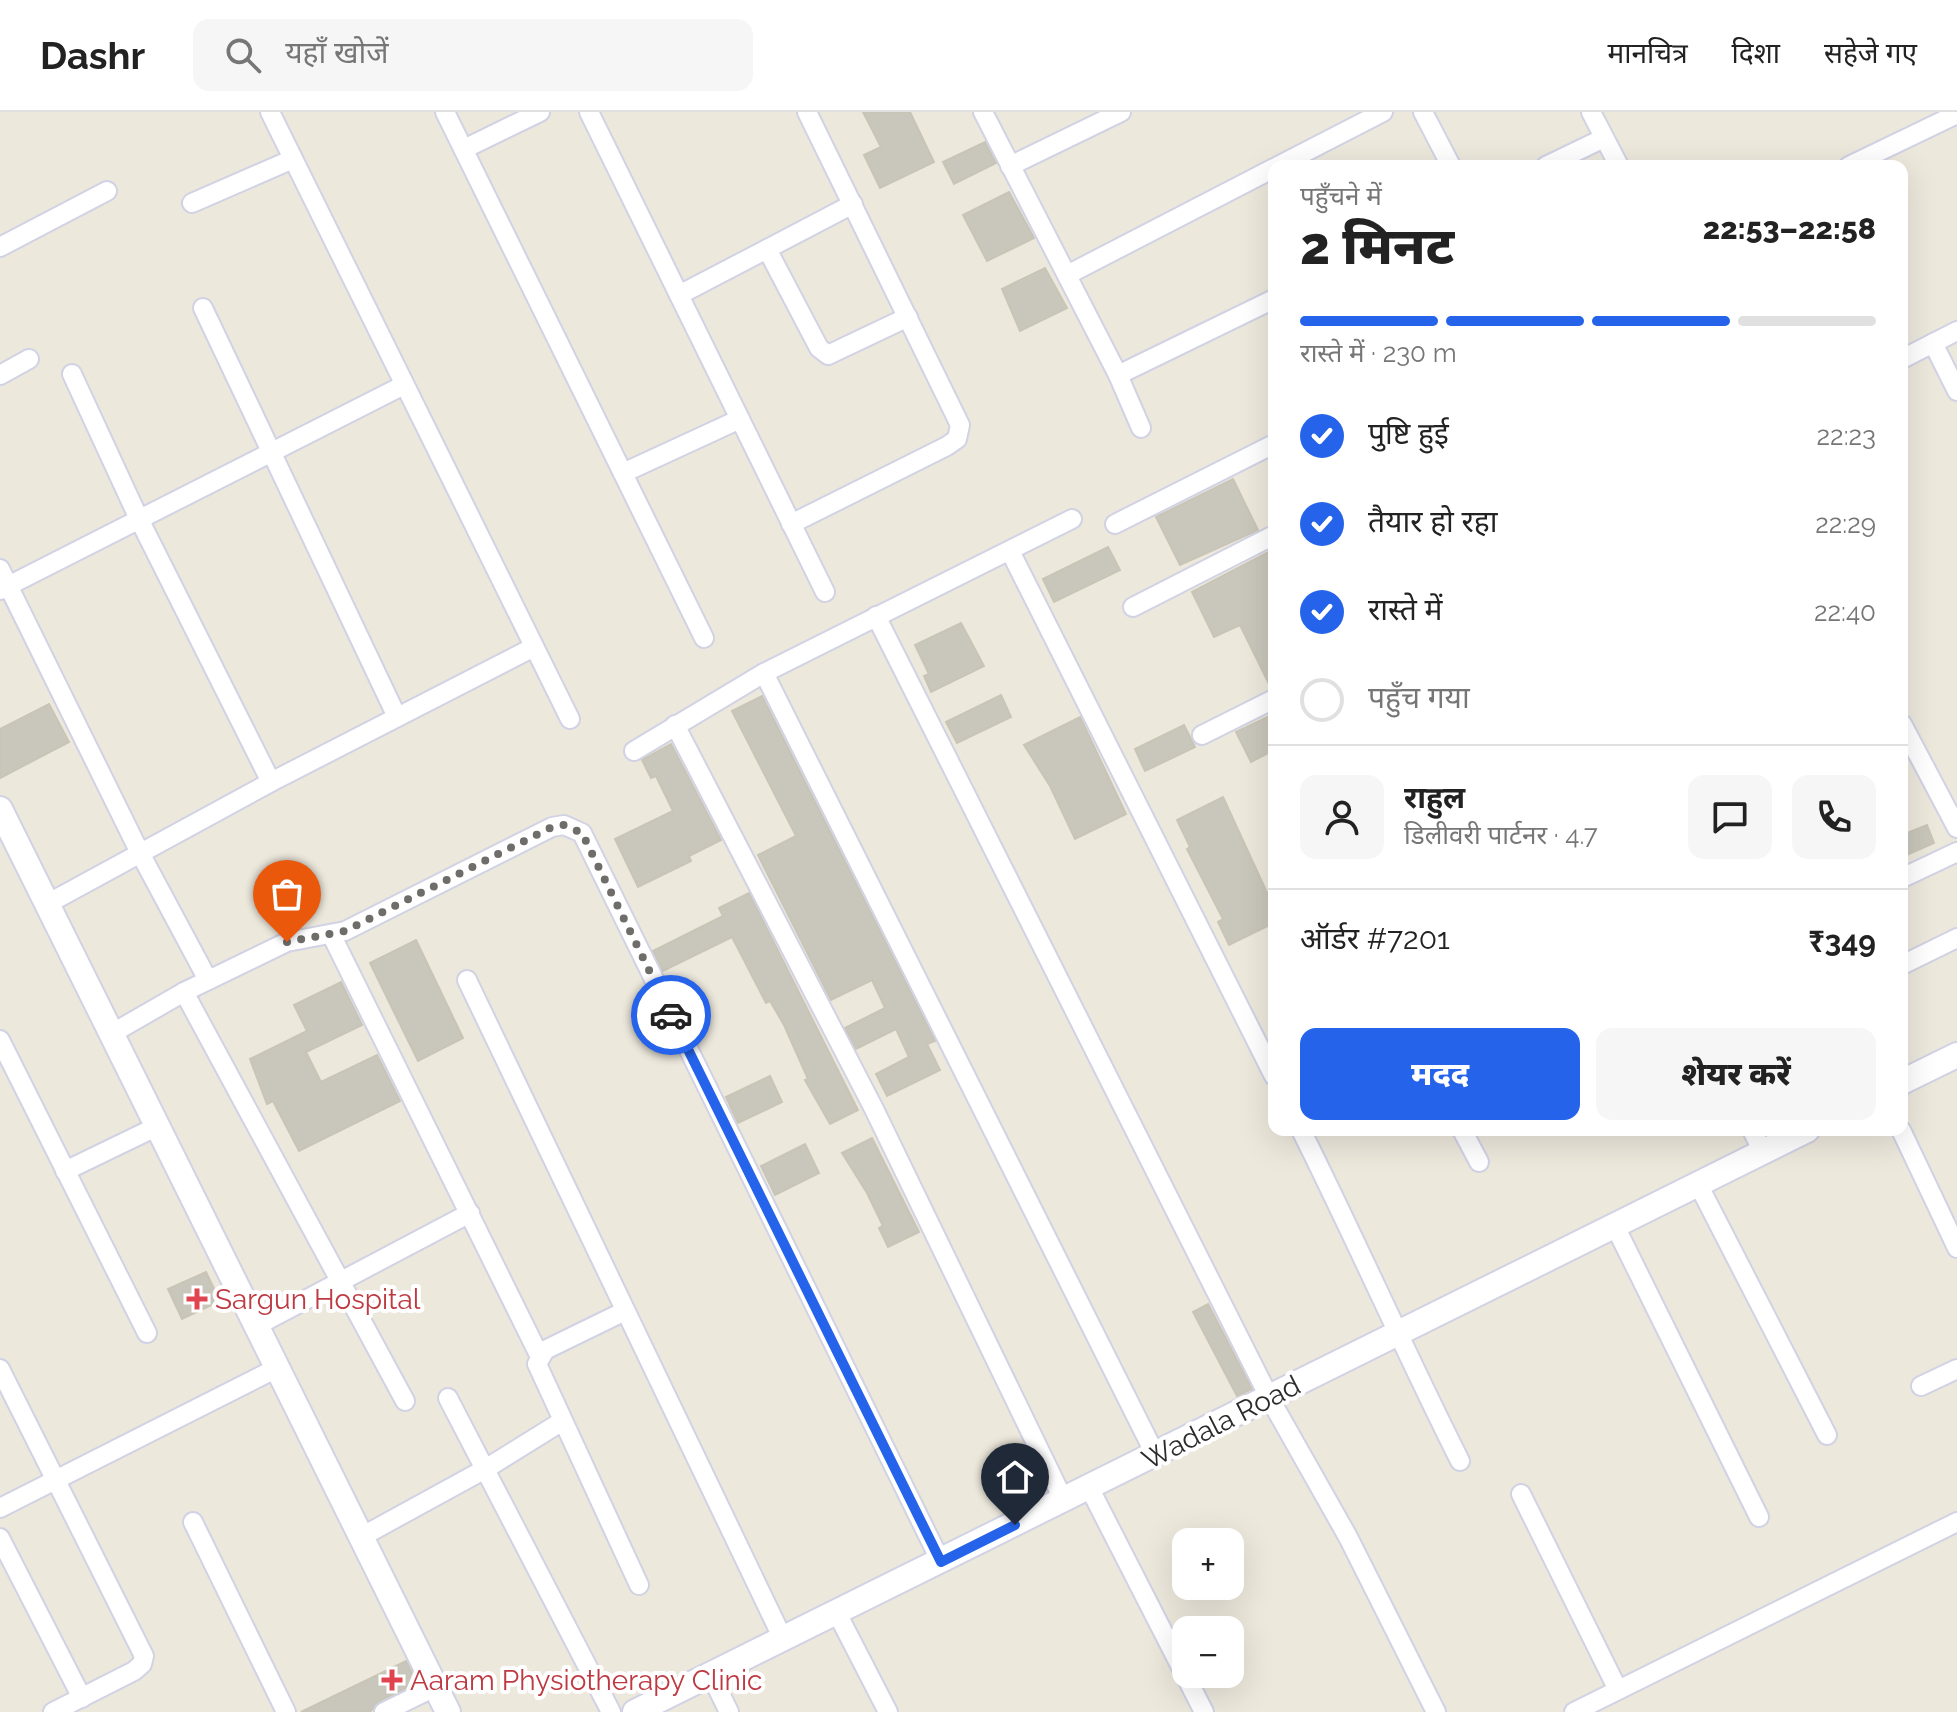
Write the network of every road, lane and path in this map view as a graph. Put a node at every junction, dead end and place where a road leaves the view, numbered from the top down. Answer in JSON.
{"nodes":[{"id":1,"x":270,"y":112,"type":"edge"},
{"id":2,"x":445,"y":112,"type":"edge"},
{"id":3,"x":540,"y":112,"type":"edge"},
{"id":4,"x":589,"y":112,"type":"edge"},
{"id":5,"x":807,"y":112,"type":"edge"},
{"id":6,"x":983,"y":112,"type":"edge"},
{"id":7,"x":1121,"y":112,"type":"edge"},
{"id":8,"x":1383,"y":112,"type":"edge"},
{"id":9,"x":1423,"y":112,"type":"edge"},
{"id":10,"x":1591,"y":112,"type":"edge"},
{"id":11,"x":1957,"y":114,"type":"edge"},
{"id":12,"x":1604,"y":138,"type":"junction"},
{"id":13,"x":464,"y":149,"type":"junction"},
{"id":14,"x":293,"y":159,"type":"junction"},
{"id":15,"x":1290,"y":160,"type":"edge"},
{"id":16,"x":1448,"y":160,"type":"edge"},
{"id":17,"x":1558,"y":160,"type":"edge"},
{"id":18,"x":1616,"y":160,"type":"edge"},
{"id":19,"x":1861,"y":160,"type":"edge"},
{"id":20,"x":1010,"y":166,"type":"junction"},
{"id":21,"x":1268,"y":171,"type":"edge"},
{"id":22,"x":107,"y":191,"type":"dead end"},
{"id":23,"x":192,"y":203,"type":"dead end"},
{"id":24,"x":853,"y":204,"type":"junction"},
{"id":25,"x":0,"y":247,"type":"edge"},
{"id":26,"x":767,"y":249,"type":"junction"},
{"id":27,"x":1067,"y":275,"type":"junction"},
{"id":28,"x":679,"y":295,"type":"junction"},
{"id":29,"x":1268,"y":302,"type":"edge"},
{"id":30,"x":203,"y":308,"type":"dead end"},
{"id":31,"x":908,"y":317,"type":"junction"},
{"id":32,"x":1957,"y":331,"type":"edge"},
{"id":33,"x":1933,"y":343,"type":"junction"},
{"id":34,"x":1908,"y":356,"type":"edge"},
{"id":35,"x":29,"y":359,"type":"dead end"},
{"id":36,"x":72,"y":374,"type":"dead end"},
{"id":37,"x":0,"y":375,"type":"edge"},
{"id":38,"x":1118,"y":375,"type":"junction"},
{"id":39,"x":402,"y":386,"type":"junction"},
{"id":40,"x":1957,"y":391,"type":"edge"},
{"id":41,"x":740,"y":419,"type":"junction"},
{"id":42,"x":1141,"y":428,"type":"dead end"},
{"id":43,"x":1268,"y":447,"type":"edge"},
{"id":44,"x":270,"y":452,"type":"junction"},
{"id":45,"x":623,"y":473,"type":"junction"},
{"id":46,"x":139,"y":519,"type":"junction"},
{"id":47,"x":1072,"y":519,"type":"dead end"},
{"id":48,"x":791,"y":524,"type":"junction"},
{"id":49,"x":1115,"y":524,"type":"dead end"},
{"id":50,"x":1268,"y":538,"type":"edge"},
{"id":51,"x":1010,"y":551,"type":"junction"},
{"id":52,"x":3,"y":581,"type":"edge"},
{"id":53,"x":825,"y":592,"type":"dead end"},
{"id":54,"x":1133,"y":607,"type":"dead end"},
{"id":55,"x":876,"y":616,"type":"junction"},
{"id":56,"x":704,"y":638,"type":"dead end"},
{"id":57,"x":534,"y":647,"type":"junction"},
{"id":58,"x":764,"y":673,"type":"junction"},
{"id":59,"x":1268,"y":702,"type":"edge"},
{"id":60,"x":397,"y":717,"type":"junction"},
{"id":61,"x":570,"y":719,"type":"dead end"},
{"id":62,"x":675,"y":725,"type":"junction"},
{"id":63,"x":1202,"y":735,"type":"dead end"},
{"id":64,"x":1908,"y":735,"type":"edge"},
{"id":65,"x":634,"y":751,"type":"dead end"},
{"id":66,"x":271,"y":782,"type":"junction"},
{"id":67,"x":0,"y":809,"type":"edge"},
{"id":68,"x":1957,"y":828,"type":"edge"},
{"id":69,"x":1957,"y":852,"type":"edge"},
{"id":70,"x":140,"y":853,"type":"junction"},
{"id":71,"x":1908,"y":875,"type":"edge"},
{"id":72,"x":47,"y":904,"type":"junction"},
{"id":73,"x":331,"y":934,"type":"junction"},
{"id":74,"x":1957,"y":938,"type":"edge"},
{"id":75,"x":1908,"y":962,"type":"edge"},
{"id":76,"x":208,"y":980,"type":"junction"},
{"id":77,"x":467,"y":980,"type":"dead end"},
{"id":78,"x":184,"y":992,"type":"junction"},
{"id":79,"x":111,"y":1034,"type":"junction"},
{"id":80,"x":0,"y":1040,"type":"edge"},
{"id":81,"x":1957,"y":1055,"type":"edge"},
{"id":82,"x":1268,"y":1064,"type":"edge"},
{"id":83,"x":1908,"y":1079,"type":"edge"},
{"id":84,"x":158,"y":1126,"type":"junction"},
{"id":85,"x":1304,"y":1136,"type":"edge"},
{"id":86,"x":1465,"y":1136,"type":"edge"},
{"id":87,"x":1780,"y":1136,"type":"edge"},
{"id":88,"x":1904,"y":1136,"type":"edge"},
{"id":89,"x":1758,"y":1141,"type":"edge"},
{"id":90,"x":1479,"y":1162,"type":"dead end"},
{"id":91,"x":65,"y":1171,"type":"junction"},
{"id":92,"x":1698,"y":1184,"type":"junction"},
{"id":93,"x":470,"y":1213,"type":"junction"},
{"id":94,"x":1615,"y":1226,"type":"junction"},
{"id":95,"x":1957,"y":1248,"type":"edge"},
{"id":96,"x":340,"y":1282,"type":"junction"},
{"id":97,"x":625,"y":1311,"type":"junction"},
{"id":98,"x":256,"y":1326,"type":"junction"},
{"id":99,"x":147,"y":1333,"type":"dead end"},
{"id":100,"x":1396,"y":1333,"type":"junction"},
{"id":101,"x":539,"y":1355,"type":"junction"},
{"id":102,"x":277,"y":1368,"type":"junction"},
{"id":103,"x":0,"y":1369,"type":"edge"},
{"id":104,"x":1957,"y":1369,"type":"edge"},
{"id":105,"x":1921,"y":1386,"type":"dead end"},
{"id":106,"x":448,"y":1398,"type":"dead end"},
{"id":107,"x":1270,"y":1399,"type":"junction"},
{"id":108,"x":405,"y":1401,"type":"dead end"},
{"id":109,"x":561,"y":1422,"type":"junction"},
{"id":110,"x":1827,"y":1435,"type":"dead end"},
{"id":111,"x":1156,"y":1456,"type":"junction"},
{"id":112,"x":1460,"y":1461,"type":"dead end"},
{"id":113,"x":487,"y":1468,"type":"junction"},
{"id":114,"x":55,"y":1481,"type":"junction"},
{"id":115,"x":1090,"y":1489,"type":"junction"},
{"id":116,"x":1521,"y":1494,"type":"dead end"},
{"id":117,"x":1064,"y":1501,"type":"junction"},
{"id":118,"x":0,"y":1508,"type":"edge"},
{"id":119,"x":1759,"y":1517,"type":"dead end"},
{"id":120,"x":193,"y":1522,"type":"dead end"},
{"id":121,"x":1957,"y":1522,"type":"edge"},
{"id":122,"x":361,"y":1537,"type":"junction"},
{"id":123,"x":0,"y":1538,"type":"edge"},
{"id":124,"x":941,"y":1562,"type":"junction"},
{"id":125,"x":639,"y":1585,"type":"dead end"},
{"id":126,"x":837,"y":1613,"type":"junction"},
{"id":127,"x":783,"y":1639,"type":"junction"},
{"id":128,"x":711,"y":1675,"type":"junction"},
{"id":129,"x":435,"y":1687,"type":"junction"},
{"id":130,"x":82,"y":1698,"type":"junction"},
{"id":131,"x":1611,"y":1700,"type":"edge"},
{"id":132,"x":53,"y":1712,"type":"edge"},
{"id":133,"x":286,"y":1712,"type":"edge"},
{"id":134,"x":384,"y":1712,"type":"edge"},
{"id":135,"x":448,"y":1712,"type":"edge"},
{"id":136,"x":611,"y":1712,"type":"edge"},
{"id":137,"x":635,"y":1712,"type":"edge"},
{"id":138,"x":729,"y":1712,"type":"edge"},
{"id":139,"x":888,"y":1712,"type":"edge"},
{"id":140,"x":1204,"y":1712,"type":"edge"},
{"id":141,"x":1436,"y":1712,"type":"edge"},
{"id":142,"x":1574,"y":1712,"type":"edge"}],
"edges":[{"from":1,"to":14,"type":"street"},
{"from":2,"to":13,"type":"street"},
{"from":3,"to":13,"type":"street"},
{"from":4,"to":28,"type":"street"},
{"from":5,"to":24,"type":"street"},
{"from":6,"to":20,"type":"street"},
{"from":7,"to":20,"type":"street"},
{"from":8,"to":15,"type":"street"},
{"from":9,"to":16,"type":"street"},
{"from":10,"to":12,"type":"street"},
{"from":11,"to":19,"type":"street"},
{"from":12,"to":17,"type":"street"},
{"from":12,"to":18,"type":"street"},
{"from":13,"to":45,"type":"street"},
{"from":14,"to":23,"type":"street"},
{"from":14,"to":39,"type":"street"},
{"from":20,"to":27,"type":"street"},
{"from":21,"to":27,"type":"street"},
{"from":22,"to":25,"type":"street"},
{"from":24,"to":26,"type":"street"},
{"from":24,"to":31,"type":"street"},
{"from":26,"to":28,"type":"street"},
{"from":26,"to":31,"type":"street"},
{"from":27,"to":38,"type":"street"},
{"from":28,"to":41,"type":"street"},
{"from":29,"to":38,"type":"street"},
{"from":30,"to":44,"type":"street"},
{"from":31,"to":48,"type":"street"},
{"from":32,"to":33,"type":"street"},
{"from":33,"to":34,"type":"street"},
{"from":33,"to":40,"type":"street"},
{"from":35,"to":37,"type":"street"},
{"from":36,"to":46,"type":"street"},
{"from":38,"to":42,"type":"street"},
{"from":39,"to":44,"type":"street"},
{"from":39,"to":57,"type":"street"},
{"from":41,"to":45,"type":"street"},
{"from":41,"to":48,"type":"street"},
{"from":43,"to":49,"type":"street"},
{"from":44,"to":46,"type":"street"},
{"from":44,"to":60,"type":"street"},
{"from":45,"to":56,"type":"street"},
{"from":46,"to":52,"type":"street"},
{"from":46,"to":66,"type":"street"},
{"from":47,"to":51,"type":"street"},
{"from":48,"to":53,"type":"street"},
{"from":50,"to":54,"type":"street"},
{"from":51,"to":55,"type":"street"},
{"from":51,"to":82,"type":"street"},
{"from":52,"to":70,"type":"street"},
{"from":55,"to":58,"type":"street"},
{"from":55,"to":107,"type":"street"},
{"from":57,"to":60,"type":"street"},
{"from":57,"to":61,"type":"street"},
{"from":58,"to":62,"type":"street"},
{"from":58,"to":111,"type":"street"},
{"from":59,"to":63,"type":"street"},
{"from":60,"to":66,"type":"street"},
{"from":62,"to":65,"type":"street"},
{"from":62,"to":117,"type":"street"},
{"from":64,"to":68,"type":"street"},
{"from":66,"to":70,"type":"street"},
{"from":67,"to":72,"type":"street"},
{"from":69,"to":71,"type":"street"},
{"from":70,"to":72,"type":"street"},
{"from":70,"to":76,"type":"street"},
{"from":72,"to":79,"type":"street"},
{"from":73,"to":76,"type":"street"},
{"from":73,"to":93,"type":"street"},
{"from":73,"to":124,"type":"street"},
{"from":74,"to":75,"type":"street"},
{"from":76,"to":78,"type":"street"},
{"from":77,"to":97,"type":"street"},
{"from":78,"to":79,"type":"street"},
{"from":78,"to":96,"type":"street"},
{"from":79,"to":84,"type":"street"},
{"from":80,"to":91,"type":"street"},
{"from":81,"to":83,"type":"street"},
{"from":84,"to":91,"type":"street"},
{"from":84,"to":98,"type":"street"},
{"from":85,"to":100,"type":"street"},
{"from":86,"to":90,"type":"street"},
{"from":87,"to":89,"type":"street","name":"Wadala Road"},
{"from":88,"to":95,"type":"street"},
{"from":89,"to":92,"type":"street","name":"Wadala Road"},
{"from":91,"to":99,"type":"street"},
{"from":92,"to":94,"type":"street","name":"Wadala Road"},
{"from":92,"to":110,"type":"street"},
{"from":93,"to":96,"type":"street"},
{"from":93,"to":101,"type":"street"},
{"from":94,"to":100,"type":"street","name":"Wadala Road"},
{"from":94,"to":119,"type":"street"},
{"from":96,"to":98,"type":"street"},
{"from":96,"to":108,"type":"street"},
{"from":97,"to":101,"type":"street"},
{"from":97,"to":127,"type":"street"},
{"from":98,"to":102,"type":"street"},
{"from":100,"to":107,"type":"street","name":"Wadala Road"},
{"from":100,"to":112,"type":"street"},
{"from":101,"to":109,"type":"street"},
{"from":102,"to":114,"type":"street"},
{"from":102,"to":122,"type":"street"},
{"from":103,"to":114,"type":"street"},
{"from":104,"to":105,"type":"street"},
{"from":106,"to":113,"type":"street"},
{"from":107,"to":111,"type":"street","name":"Wadala Road"},
{"from":107,"to":141,"type":"street"},
{"from":109,"to":113,"type":"street"},
{"from":109,"to":125,"type":"street"},
{"from":111,"to":115,"type":"street","name":"Wadala Road"},
{"from":113,"to":122,"type":"street"},
{"from":113,"to":136,"type":"street"},
{"from":114,"to":118,"type":"street"},
{"from":114,"to":130,"type":"street"},
{"from":115,"to":117,"type":"street","name":"Wadala Road"},
{"from":115,"to":140,"type":"street"},
{"from":116,"to":131,"type":"street"},
{"from":117,"to":124,"type":"street","name":"Wadala Road"},
{"from":120,"to":133,"type":"street"},
{"from":121,"to":131,"type":"street"},
{"from":122,"to":129,"type":"street"},
{"from":123,"to":130,"type":"street"},
{"from":124,"to":126,"type":"street","name":"Wadala Road"},
{"from":126,"to":127,"type":"street","name":"Wadala Road"},
{"from":126,"to":139,"type":"street"},
{"from":127,"to":128,"type":"street","name":"Wadala Road"},
{"from":128,"to":137,"type":"street","name":"Wadala Road"},
{"from":128,"to":138,"type":"street"},
{"from":129,"to":134,"type":"street"},
{"from":129,"to":135,"type":"street"},
{"from":130,"to":132,"type":"street"},
{"from":131,"to":142,"type":"street"}]}
